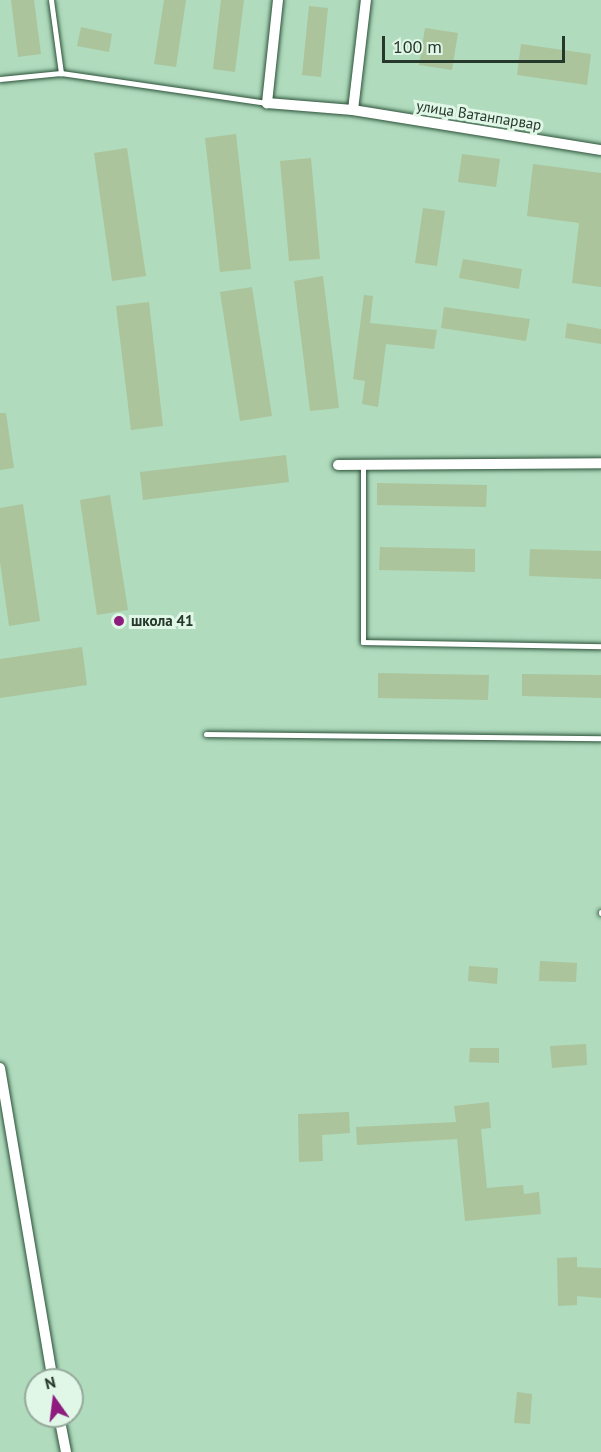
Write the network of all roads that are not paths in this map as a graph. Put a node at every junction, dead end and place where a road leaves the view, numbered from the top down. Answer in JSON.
{"nodes":[{"id":1,"x":51,"y":0,"type":"edge"},
{"id":2,"x":278,"y":0,"type":"edge"},
{"id":3,"x":366,"y":0,"type":"edge"},
{"id":4,"x":61,"y":73,"type":"junction"},
{"id":5,"x":0,"y":79,"type":"edge"},
{"id":6,"x":267,"y":103,"type":"junction"},
{"id":7,"x":353,"y":111,"type":"junction"},
{"id":8,"x":601,"y":150,"type":"edge"},
{"id":9,"x":601,"y":463,"type":"edge"},
{"id":10,"x":338,"y":465,"type":"dead end"},
{"id":11,"x":363,"y":465,"type":"junction"},
{"id":12,"x":601,"y":645,"type":"edge"},
{"id":13,"x":206,"y":734,"type":"dead end"},
{"id":14,"x":601,"y":738,"type":"edge"},
{"id":15,"x":0,"y":1068,"type":"edge"},
{"id":16,"x":51,"y":1368,"type":"edge"},
{"id":17,"x":62,"y":1428,"type":"edge"},
{"id":18,"x":66,"y":1452,"type":"edge"}],
"edges":[{"from":1,"to":4,"type":"lane"},
{"from":2,"to":6,"type":"street"},
{"from":3,"to":7,"type":"street"},
{"from":4,"to":5,"type":"lane"},
{"from":4,"to":6,"type":"lane"},
{"from":6,"to":7,"type":"street","name":"улица Ватанпарвар"},
{"from":7,"to":8,"type":"street","name":"улица Ватанпарвар"},
{"from":9,"to":11,"type":"street"},
{"from":10,"to":11,"type":"street"},
{"from":11,"to":12,"type":"lane"},
{"from":13,"to":14,"type":"lane"},
{"from":15,"to":16,"type":"street"},
{"from":17,"to":18,"type":"street"}]}
